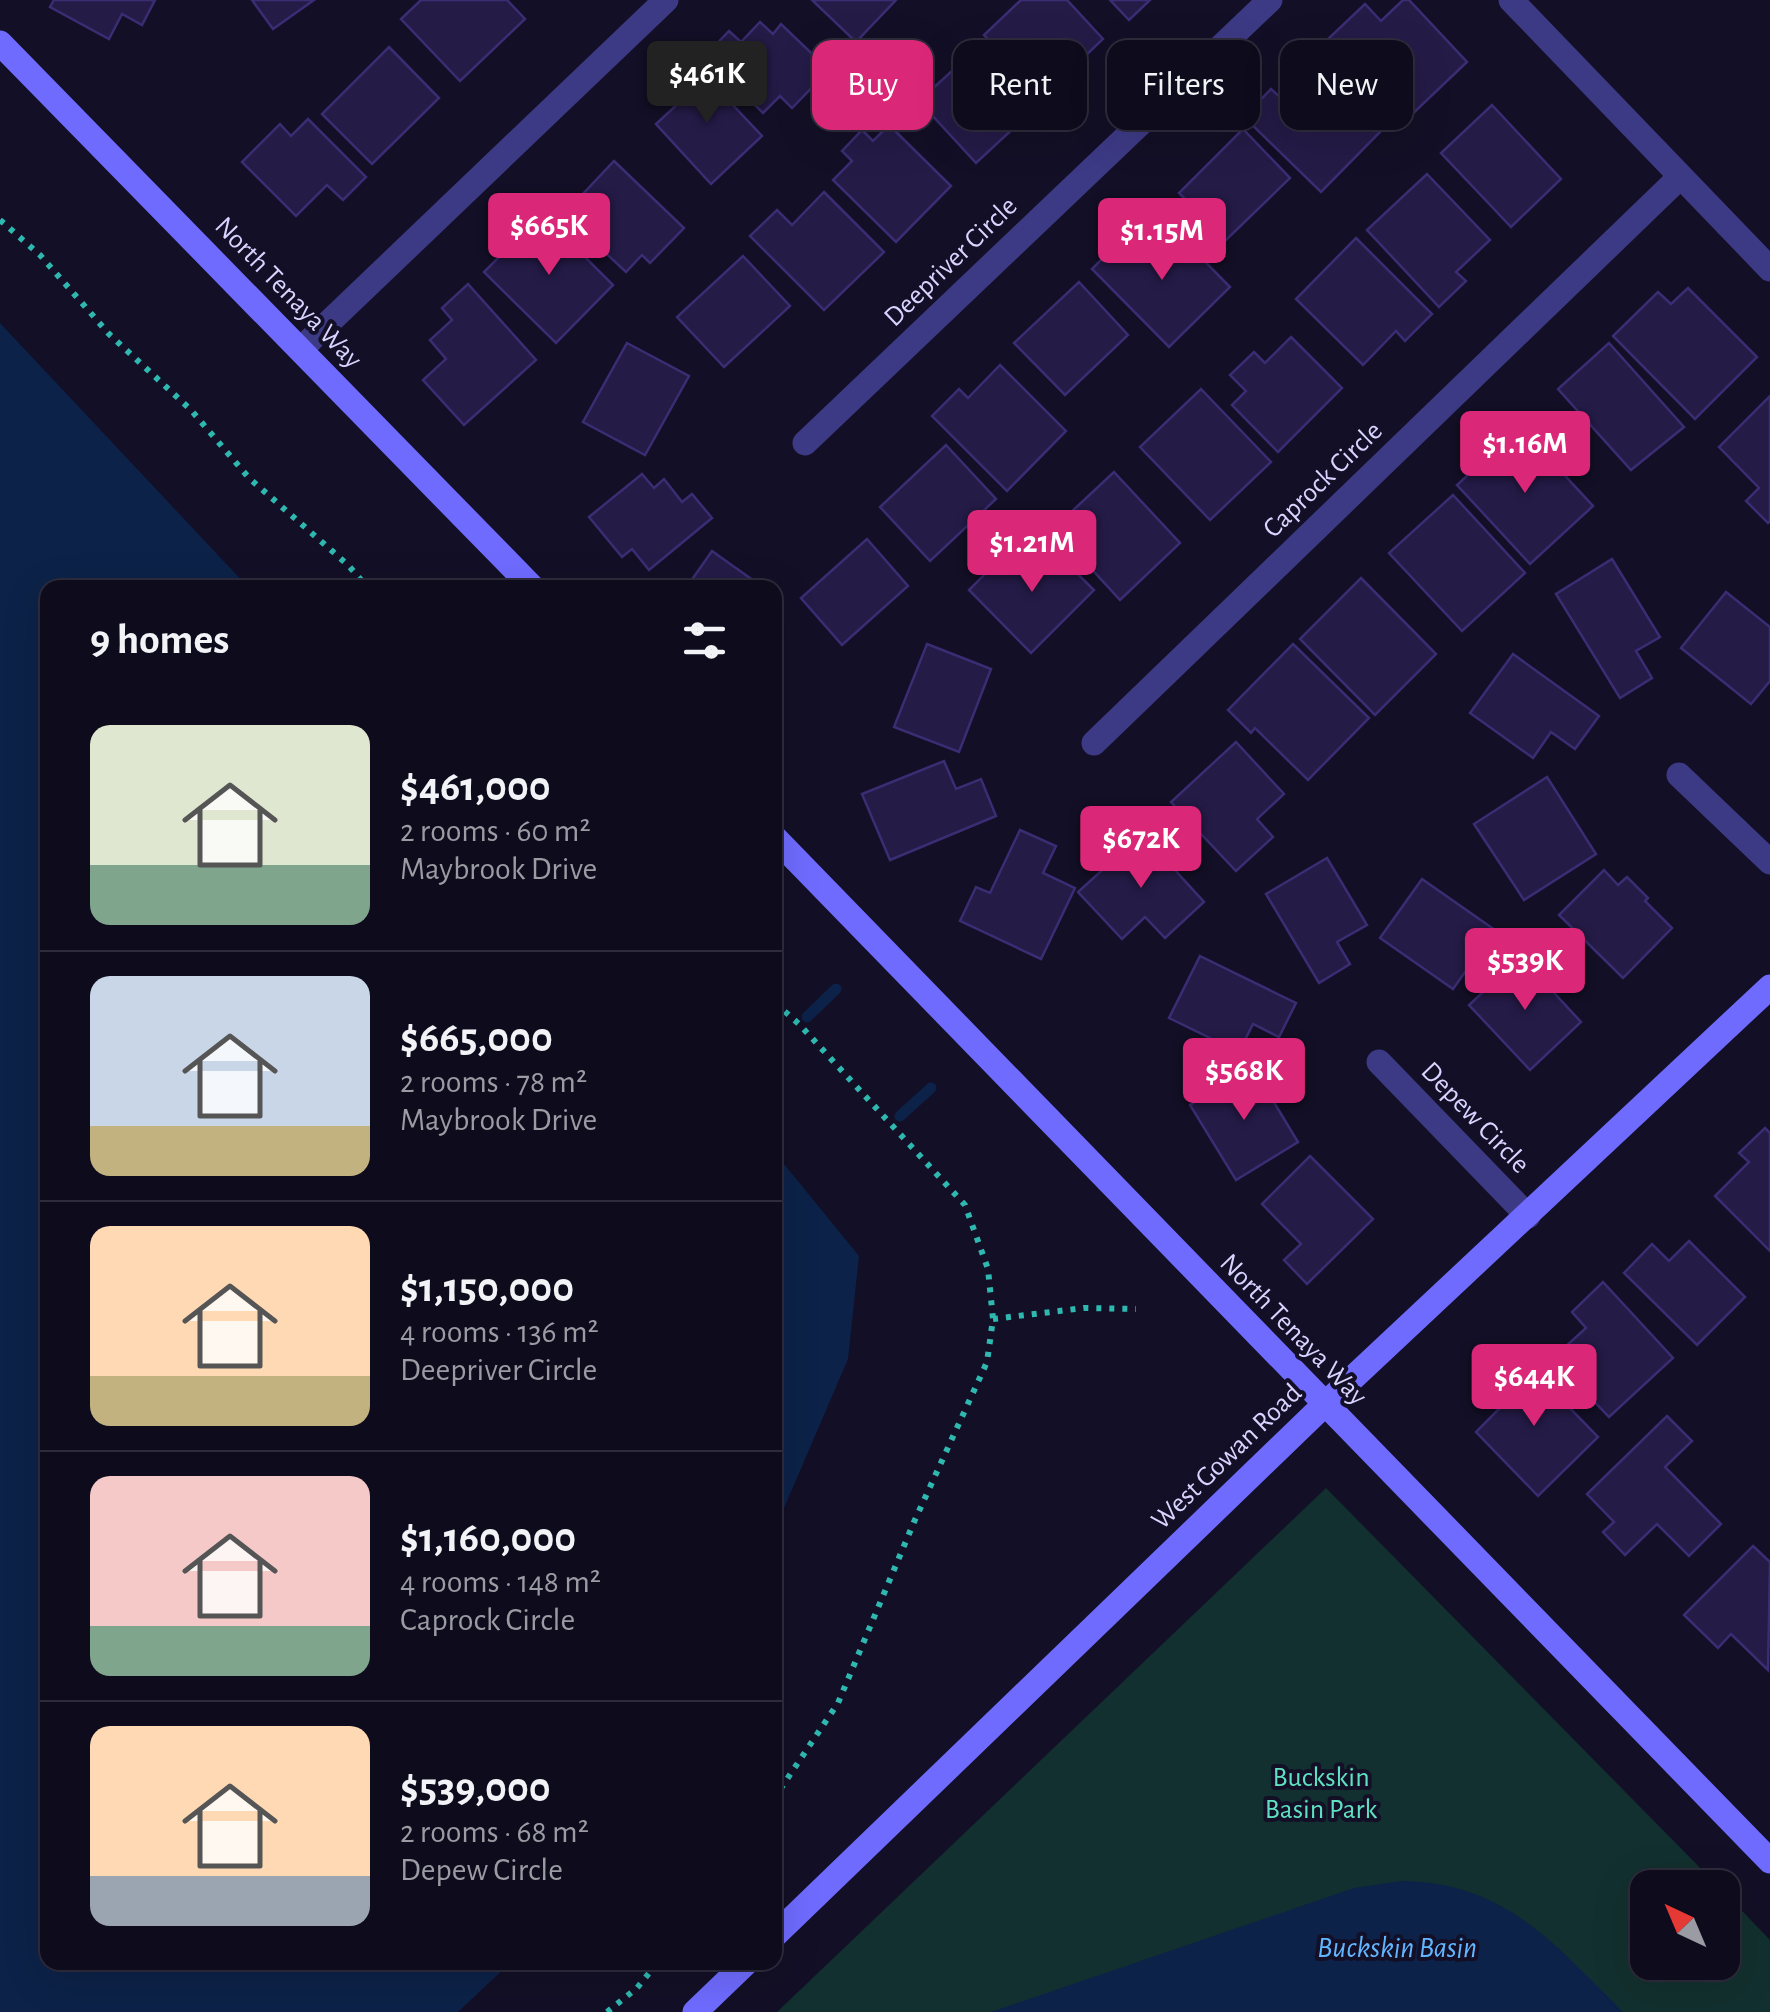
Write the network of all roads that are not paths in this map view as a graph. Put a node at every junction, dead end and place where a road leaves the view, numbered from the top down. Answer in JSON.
{"nodes":[{"id":1,"x":666,"y":0,"type":"edge"},
{"id":2,"x":1270,"y":0,"type":"edge"},
{"id":3,"x":1511,"y":0,"type":"edge"},
{"id":4,"x":0,"y":42,"type":"edge"},
{"id":5,"x":1680,"y":177,"type":"junction"},
{"id":6,"x":1770,"y":269,"type":"edge"},
{"id":7,"x":301,"y":349,"type":"junction"},
{"id":8,"x":805,"y":443,"type":"dead end"},
{"id":9,"x":524,"y":580,"type":"edge"},
{"id":10,"x":1094,"y":743,"type":"dead end"},
{"id":11,"x":1679,"y":775,"type":"dead end"},
{"id":12,"x":782,"y":845,"type":"edge"},
{"id":13,"x":1770,"y":862,"type":"edge"},
{"id":14,"x":1770,"y":987,"type":"edge"},
{"id":15,"x":1378,"y":1062,"type":"dead end"},
{"id":16,"x":1528,"y":1216,"type":"junction"},
{"id":17,"x":1324,"y":1405,"type":"junction"},
{"id":18,"x":1770,"y":1860,"type":"edge"},
{"id":19,"x":782,"y":1928,"type":"edge"},
{"id":20,"x":739,"y":1970,"type":"edge"},
{"id":21,"x":696,"y":2012,"type":"edge"}],
"edges":[{"from":1,"to":7,"type":"street"},
{"from":2,"to":8,"type":"street","name":"Deepriver Circle"},
{"from":3,"to":5,"type":"street"},
{"from":4,"to":7,"type":"main road","name":"North Tenaya Way"},
{"from":5,"to":6,"type":"street"},
{"from":5,"to":10,"type":"street","name":"Caprock Circle"},
{"from":7,"to":9,"type":"main road","name":"North Tenaya Way"},
{"from":11,"to":13,"type":"street"},
{"from":12,"to":17,"type":"main road","name":"North Tenaya Way"},
{"from":14,"to":16,"type":"main road","name":"West Gowan Road"},
{"from":15,"to":16,"type":"street","name":"Depew Circle"},
{"from":16,"to":17,"type":"main road","name":"West Gowan Road"},
{"from":17,"to":18,"type":"main road","name":"North Tenaya Way"},
{"from":17,"to":19,"type":"main road","name":"West Gowan Road"},
{"from":20,"to":21,"type":"main road"}]}
